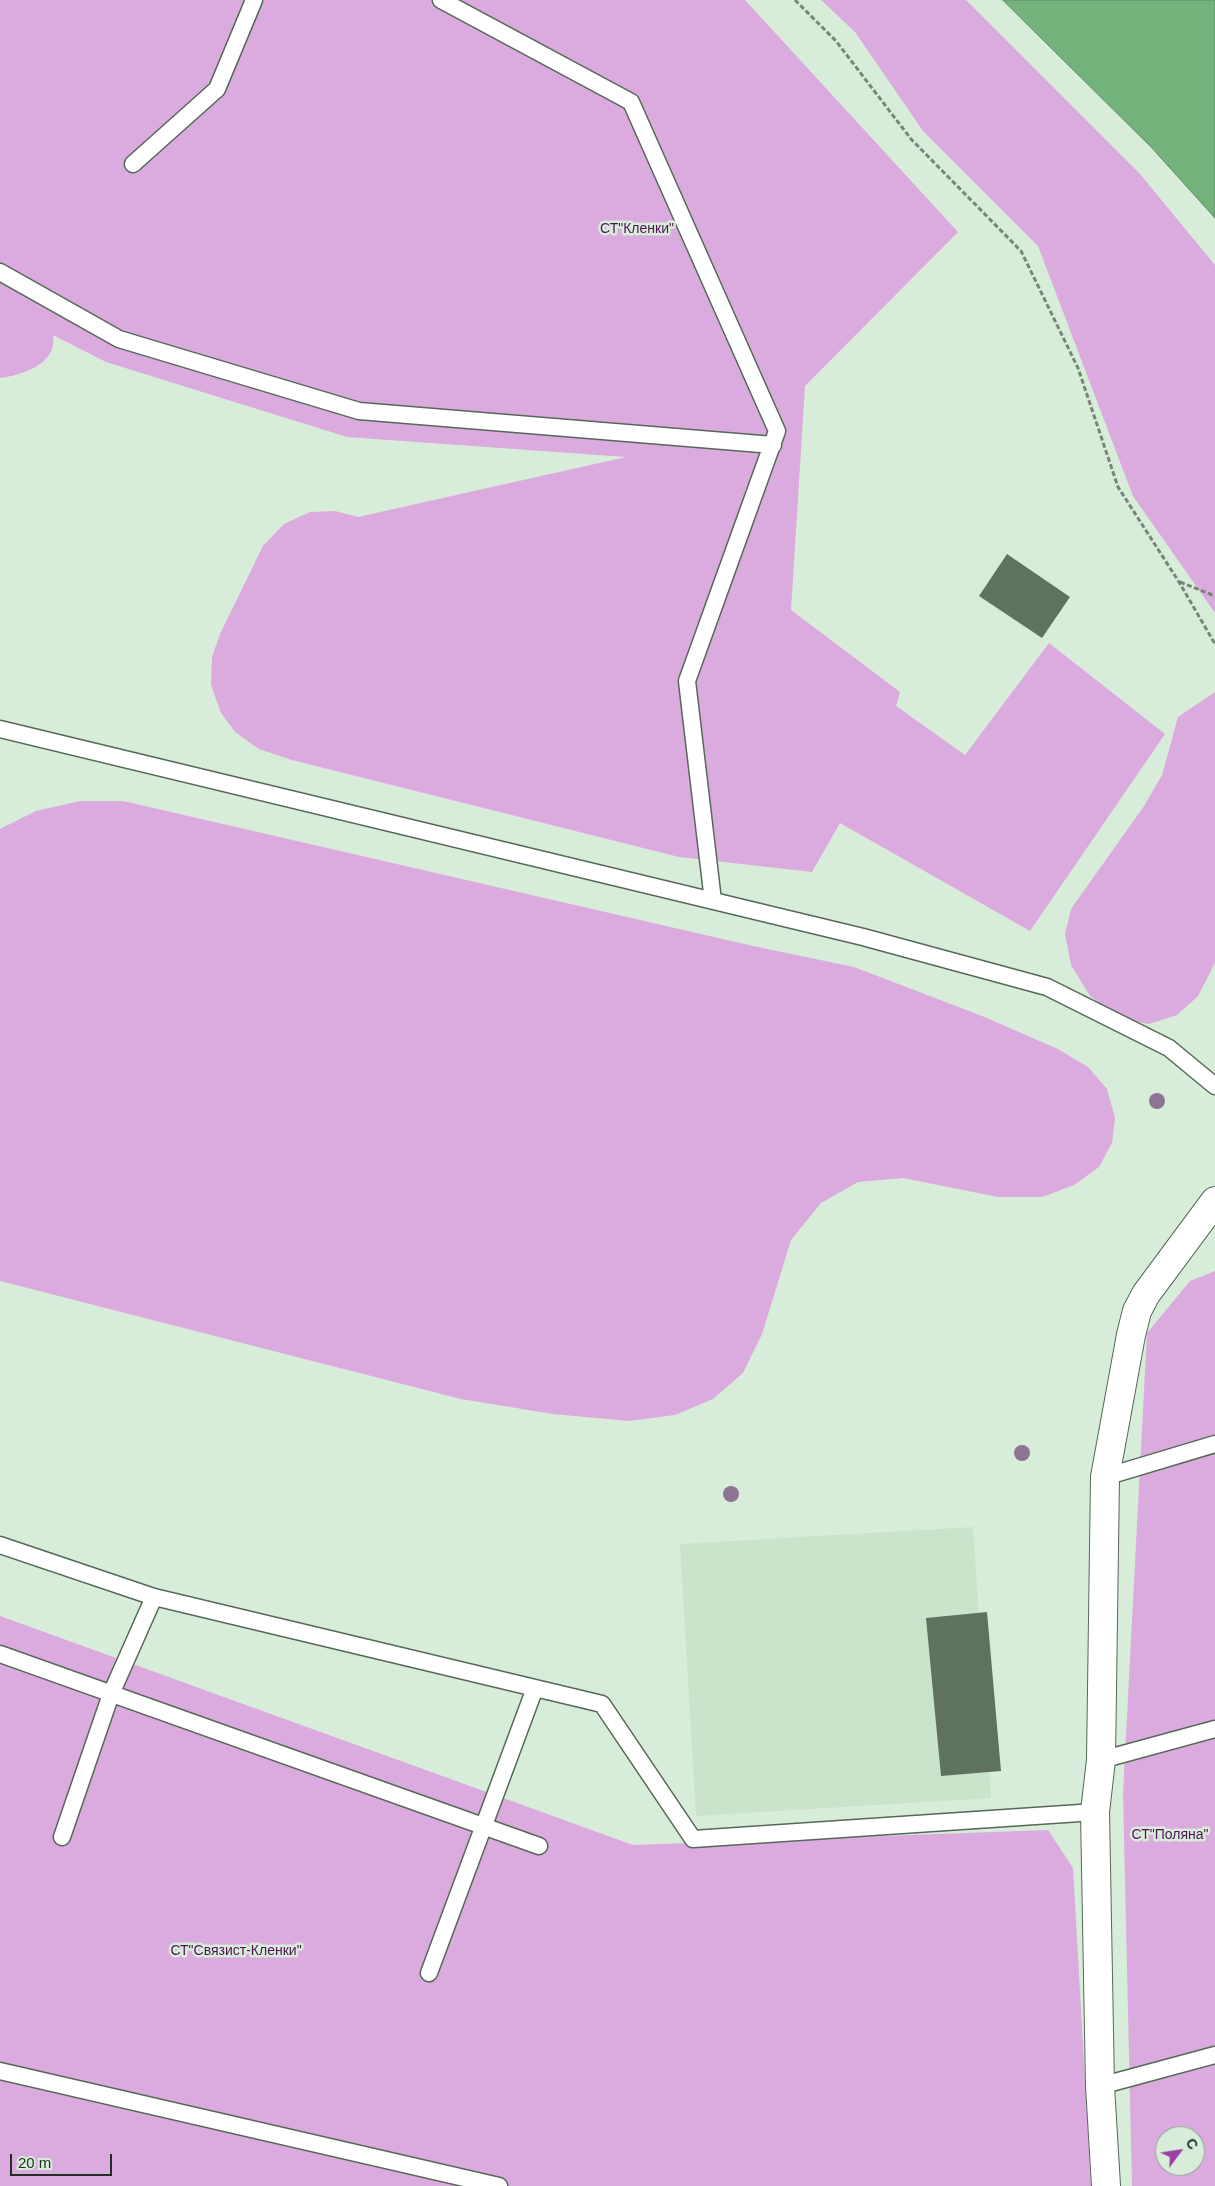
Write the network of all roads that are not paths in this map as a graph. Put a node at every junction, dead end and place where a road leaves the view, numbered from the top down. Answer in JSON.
{"nodes":[{"id":1,"x":254,"y":0,"type":"edge"},
{"id":2,"x":441,"y":0,"type":"edge"},
{"id":3,"x":132,"y":164,"type":"dead end"},
{"id":4,"x":0,"y":272,"type":"edge"},
{"id":5,"x":773,"y":445,"type":"junction"},
{"id":6,"x":0,"y":729,"type":"edge"},
{"id":7,"x":713,"y":901,"type":"junction"},
{"id":8,"x":1215,"y":1086,"type":"edge"},
{"id":9,"x":1215,"y":1201,"type":"edge"},
{"id":10,"x":1215,"y":1444,"type":"edge"},
{"id":11,"x":1105,"y":1477,"type":"junction"},
{"id":12,"x":0,"y":1546,"type":"edge"},
{"id":13,"x":154,"y":1596,"type":"junction"},
{"id":14,"x":0,"y":1654,"type":"edge"},
{"id":15,"x":535,"y":1688,"type":"junction"},
{"id":16,"x":112,"y":1694,"type":"junction"},
{"id":17,"x":1215,"y":1728,"type":"edge"},
{"id":18,"x":1100,"y":1760,"type":"junction"},
{"id":19,"x":1095,"y":1812,"type":"junction"},
{"id":20,"x":483,"y":1826,"type":"junction"},
{"id":21,"x":62,"y":1838,"type":"dead end"},
{"id":22,"x":540,"y":1846,"type":"dead end"},
{"id":23,"x":429,"y":1973,"type":"dead end"},
{"id":24,"x":1215,"y":2055,"type":"edge"},
{"id":25,"x":0,"y":2071,"type":"edge"},
{"id":26,"x":1100,"y":2086,"type":"junction"},
{"id":27,"x":499,"y":2186,"type":"edge"},
{"id":28,"x":1106,"y":2186,"type":"edge"}],
"edges":[{"from":1,"to":3,"type":"lane"},
{"from":2,"to":5,"type":"lane"},
{"from":4,"to":5,"type":"lane"},
{"from":5,"to":7,"type":"lane"},
{"from":6,"to":7,"type":"lane"},
{"from":7,"to":8,"type":"lane"},
{"from":9,"to":11,"type":"street"},
{"from":10,"to":11,"type":"lane"},
{"from":11,"to":18,"type":"street"},
{"from":12,"to":13,"type":"lane"},
{"from":13,"to":15,"type":"lane"},
{"from":13,"to":16,"type":"lane"},
{"from":14,"to":16,"type":"lane"},
{"from":15,"to":19,"type":"lane"},
{"from":15,"to":20,"type":"lane"},
{"from":16,"to":20,"type":"lane"},
{"from":16,"to":21,"type":"lane"},
{"from":17,"to":18,"type":"lane"},
{"from":18,"to":19,"type":"street"},
{"from":19,"to":26,"type":"street"},
{"from":20,"to":22,"type":"lane"},
{"from":20,"to":23,"type":"lane"},
{"from":24,"to":26,"type":"lane"},
{"from":25,"to":27,"type":"lane"},
{"from":26,"to":28,"type":"street"}]}
